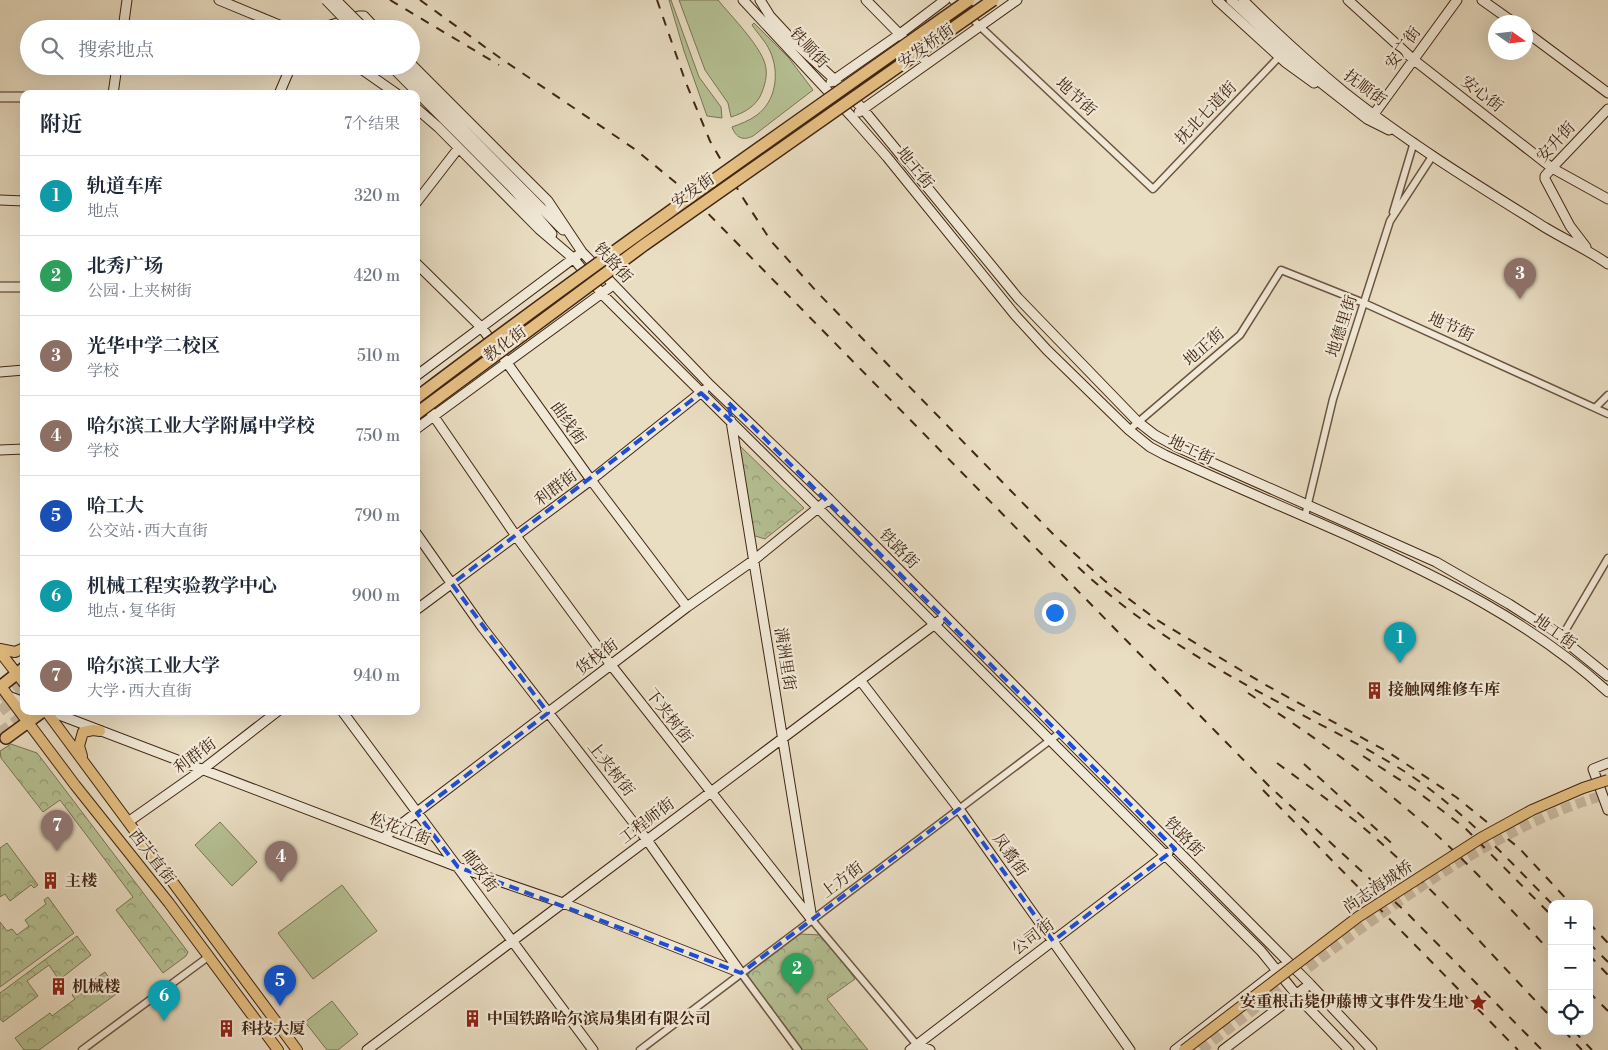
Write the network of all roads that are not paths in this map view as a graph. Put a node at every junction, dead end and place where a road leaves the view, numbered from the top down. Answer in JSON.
{"nodes":[{"id":1,"x":127,"y":0,"type":"edge"},
{"id":2,"x":219,"y":0,"type":"edge"},
{"id":3,"x":326,"y":0,"type":"edge"},
{"id":4,"x":336,"y":0,"type":"edge"},
{"id":5,"x":743,"y":0,"type":"edge"},
{"id":6,"x":760,"y":0,"type":"edge"},
{"id":7,"x":866,"y":0,"type":"edge"},
{"id":8,"x":945,"y":0,"type":"edge"},
{"id":9,"x":952,"y":0,"type":"edge"},
{"id":10,"x":969,"y":0,"type":"edge"},
{"id":11,"x":993,"y":0,"type":"edge"},
{"id":12,"x":1017,"y":0,"type":"edge"},
{"id":13,"x":1217,"y":0,"type":"edge"},
{"id":14,"x":1232,"y":0,"type":"edge"},
{"id":15,"x":1243,"y":0,"type":"edge"},
{"id":16,"x":1348,"y":0,"type":"edge"},
{"id":17,"x":1457,"y":0,"type":"edge"},
{"id":18,"x":1482,"y":0,"type":"edge"},
{"id":19,"x":1503,"y":15,"type":"edge"},
{"id":20,"x":124,"y":20,"type":"edge"},
{"id":21,"x":267,"y":20,"type":"edge"},
{"id":22,"x":345,"y":20,"type":"edge"},
{"id":23,"x":346,"y":20,"type":"edge"},
{"id":24,"x":355,"y":20,"type":"edge"},
{"id":25,"x":368,"y":20,"type":"edge"},
{"id":26,"x":980,"y":26,"type":"junction"},
{"id":27,"x":900,"y":34,"type":"junction"},
{"id":28,"x":1533,"y":37,"type":"edge"},
{"id":29,"x":1280,"y":57,"type":"junction"},
{"id":30,"x":1414,"y":60,"type":"junction"},
{"id":31,"x":928,"y":62,"type":"junction"},
{"id":32,"x":420,"y":73,"type":"edge"},
{"id":33,"x":116,"y":75,"type":"edge"},
{"id":34,"x":287,"y":75,"type":"edge"},
{"id":35,"x":370,"y":75,"type":"edge"},
{"id":36,"x":400,"y":75,"type":"edge"},
{"id":37,"x":409,"y":75,"type":"edge"},
{"id":38,"x":834,"y":79,"type":"junction"},
{"id":39,"x":824,"y":86,"type":"junction"},
{"id":40,"x":114,"y":90,"type":"edge"},
{"id":41,"x":282,"y":90,"type":"edge"},
{"id":42,"x":391,"y":90,"type":"edge"},
{"id":43,"x":416,"y":90,"type":"edge"},
{"id":44,"x":1608,"y":93,"type":"edge"},
{"id":45,"x":420,"y":94,"type":"edge"},
{"id":46,"x":0,"y":97,"type":"edge"},
{"id":47,"x":20,"y":97,"type":"edge"},
{"id":48,"x":1346,"y":102,"type":"junction"},
{"id":49,"x":863,"y":109,"type":"junction"},
{"id":50,"x":1608,"y":109,"type":"edge"},
{"id":51,"x":420,"y":111,"type":"edge"},
{"id":52,"x":1374,"y":114,"type":"junction"},
{"id":53,"x":852,"y":117,"type":"junction"},
{"id":54,"x":1414,"y":142,"type":"junction"},
{"id":55,"x":457,"y":150,"type":"dead end"},
{"id":56,"x":1433,"y":155,"type":"junction"},
{"id":57,"x":1552,"y":168,"type":"junction"},
{"id":58,"x":1153,"y":188,"type":"joint"},
{"id":59,"x":517,"y":189,"type":"junction"},
{"id":60,"x":420,"y":198,"type":"edge"},
{"id":61,"x":1608,"y":199,"type":"edge"},
{"id":62,"x":0,"y":200,"type":"edge"},
{"id":63,"x":20,"y":201,"type":"edge"},
{"id":64,"x":1390,"y":221,"type":"junction"},
{"id":65,"x":1588,"y":250,"type":"junction"},
{"id":66,"x":582,"y":252,"type":"junction"},
{"id":67,"x":574,"y":258,"type":"junction"},
{"id":68,"x":1608,"y":264,"type":"edge"},
{"id":69,"x":420,"y":267,"type":"edge"},
{"id":70,"x":1281,"y":270,"type":"joint"},
{"id":71,"x":614,"y":285,"type":"junction"},
{"id":72,"x":0,"y":287,"type":"edge"},
{"id":73,"x":20,"y":287,"type":"edge"},
{"id":74,"x":602,"y":294,"type":"junction"},
{"id":75,"x":1364,"y":303,"type":"junction"},
{"id":76,"x":482,"y":328,"type":"junction"},
{"id":77,"x":507,"y":362,"type":"junction"},
{"id":78,"x":20,"y":370,"type":"edge"},
{"id":79,"x":0,"y":372,"type":"edge"},
{"id":80,"x":420,"y":373,"type":"edge"},
{"id":81,"x":710,"y":385,"type":"junction"},
{"id":82,"x":701,"y":393,"type":"junction"},
{"id":83,"x":420,"y":395,"type":"edge"},
{"id":84,"x":1608,"y":395,"type":"edge"},
{"id":85,"x":420,"y":397,"type":"edge"},
{"id":86,"x":728,"y":402,"type":"junction"},
{"id":87,"x":1595,"y":408,"type":"junction"},
{"id":88,"x":420,"y":411,"type":"edge"},
{"id":89,"x":1608,"y":414,"type":"edge"},
{"id":90,"x":434,"y":416,"type":"junction"},
{"id":91,"x":732,"y":422,"type":"junction"},
{"id":92,"x":1138,"y":422,"type":"junction"},
{"id":93,"x":420,"y":426,"type":"edge"},
{"id":94,"x":1129,"y":430,"type":"junction"},
{"id":95,"x":20,"y":449,"type":"edge"},
{"id":96,"x":0,"y":450,"type":"edge"},
{"id":97,"x":591,"y":480,"type":"junction"},
{"id":98,"x":829,"y":499,"type":"junction"},
{"id":99,"x":1308,"y":504,"type":"junction"},
{"id":100,"x":818,"y":508,"type":"junction"},
{"id":101,"x":1305,"y":516,"type":"junction"},
{"id":102,"x":516,"y":536,"type":"junction"},
{"id":103,"x":420,"y":539,"type":"edge"},
{"id":104,"x":1608,"y":558,"type":"edge"},
{"id":105,"x":754,"y":560,"type":"junction"},
{"id":106,"x":452,"y":584,"type":"junction"},
{"id":107,"x":420,"y":607,"type":"edge"},
{"id":108,"x":688,"y":607,"type":"junction"},
{"id":109,"x":945,"y":616,"type":"junction"},
{"id":110,"x":935,"y":624,"type":"junction"},
{"id":111,"x":1561,"y":638,"type":"junction"},
{"id":112,"x":20,"y":650,"type":"edge"},
{"id":113,"x":0,"y":651,"type":"edge"},
{"id":114,"x":611,"y":665,"type":"junction"},
{"id":115,"x":20,"y":673,"type":"edge"},
{"id":116,"x":20,"y":675,"type":"edge"},
{"id":117,"x":1608,"y":676,"type":"edge"},
{"id":118,"x":860,"y":680,"type":"junction"},
{"id":119,"x":0,"y":686,"type":"edge"},
{"id":120,"x":1608,"y":692,"type":"edge"},
{"id":121,"x":8,"y":696,"type":"junction"},
{"id":122,"x":20,"y":700,"type":"edge"},
{"id":123,"x":20,"y":712,"type":"edge"},
{"id":124,"x":548,"y":713,"type":"junction"},
{"id":125,"x":22,"y":715,"type":"edge"},
{"id":126,"x":39,"y":715,"type":"edge"},
{"id":127,"x":49,"y":715,"type":"edge"},
{"id":128,"x":57,"y":715,"type":"edge"},
{"id":129,"x":273,"y":715,"type":"edge"},
{"id":130,"x":345,"y":715,"type":"edge"},
{"id":131,"x":27,"y":722,"type":"junction"},
{"id":132,"x":100,"y":730,"type":"junction"},
{"id":133,"x":1061,"y":732,"type":"junction"},
{"id":134,"x":6,"y":738,"type":"dead end"},
{"id":135,"x":782,"y":739,"type":"junction"},
{"id":136,"x":1050,"y":740,"type":"junction"},
{"id":137,"x":1608,"y":763,"type":"edge"},
{"id":138,"x":89,"y":770,"type":"junction"},
{"id":139,"x":202,"y":770,"type":"junction"},
{"id":140,"x":1608,"y":780,"type":"edge"},
{"id":141,"x":710,"y":793,"type":"junction"},
{"id":142,"x":958,"y":808,"type":"junction"},
{"id":143,"x":1608,"y":809,"type":"edge"},
{"id":144,"x":417,"y":813,"type":"junction"},
{"id":145,"x":128,"y":822,"type":"junction"},
{"id":146,"x":384,"y":838,"type":"junction"},
{"id":147,"x":648,"y":840,"type":"junction"},
{"id":148,"x":1175,"y":849,"type":"junction"},
{"id":149,"x":1166,"y":856,"type":"junction"},
{"id":150,"x":458,"y":866,"type":"junction"},
{"id":151,"x":563,"y":903,"type":"junction"},
{"id":152,"x":812,"y":920,"type":"junction"},
{"id":153,"x":512,"y":941,"type":"junction"},
{"id":154,"x":1053,"y":941,"type":"junction"},
{"id":155,"x":208,"y":957,"type":"junction"},
{"id":156,"x":1288,"y":962,"type":"junction"},
{"id":157,"x":1277,"y":971,"type":"junction"},
{"id":158,"x":742,"y":973,"type":"junction"},
{"id":159,"x":1310,"y":984,"type":"junction"},
{"id":160,"x":1297,"y":994,"type":"junction"},
{"id":161,"x":914,"y":1047,"type":"edge"},
{"id":162,"x":82,"y":1050,"type":"edge"},
{"id":163,"x":278,"y":1050,"type":"edge"},
{"id":164,"x":297,"y":1050,"type":"edge"},
{"id":165,"x":367,"y":1050,"type":"edge"},
{"id":166,"x":593,"y":1050,"type":"edge"},
{"id":167,"x":640,"y":1050,"type":"edge"},
{"id":168,"x":798,"y":1050,"type":"edge"},
{"id":169,"x":930,"y":1050,"type":"edge"},
{"id":170,"x":1130,"y":1050,"type":"edge"},
{"id":171,"x":1175,"y":1050,"type":"edge"},
{"id":172,"x":1184,"y":1050,"type":"edge"},
{"id":173,"x":1223,"y":1050,"type":"edge"},
{"id":174,"x":1349,"y":1050,"type":"edge"},
{"id":175,"x":1372,"y":1050,"type":"edge"}],
"edges":[{"from":1,"to":20,"type":"main road"},
{"from":2,"to":21,"type":"main road"},
{"from":3,"to":22,"type":"main road","bridge":true},
{"from":4,"to":24,"type":"main road","bridge":true},
{"from":5,"to":39,"type":"main road","name":"铁顺街"},
{"from":6,"to":38,"type":"main road","name":"铁顺街"},
{"from":7,"to":27,"type":"main road"},
{"from":8,"to":27,"type":"main road","name":"安发桥街"},
{"from":9,"to":26,"type":"street","name":"地节街"},
{"from":10,"to":83,"type":"highway","name":"安发街","bridge":true},
{"from":11,"to":88,"type":"highway","name":"安发街","bridge":true},
{"from":12,"to":26,"type":"main road","name":"安发桥街"},
{"from":13,"to":29,"type":"main road","name":"抚顺街"},
{"from":14,"to":48,"type":"main road","name":"抚顺街"},
{"from":15,"to":52,"type":"main road","name":"抚顺街"},
{"from":16,"to":30,"type":"main road","name":"安心街"},
{"from":17,"to":30,"type":"main road","name":"安广街"},
{"from":18,"to":19,"type":"main road"},
{"from":23,"to":25,"type":"main road"},
{"from":26,"to":31,"type":"main road","name":"安发桥街"},
{"from":26,"to":58,"type":"street","name":"地节街"},
{"from":27,"to":31,"type":"main road"},
{"from":27,"to":38,"type":"main road","name":"安发桥街"},
{"from":28,"to":44,"type":"main road"},
{"from":29,"to":48,"type":"main road","name":"抚顺街"},
{"from":29,"to":58,"type":"street","name":"抚北七道街"},
{"from":30,"to":52,"type":"main road","name":"安广街"},
{"from":30,"to":57,"type":"main road","name":"安心街"},
{"from":31,"to":49,"type":"main road","name":"安发桥街"},
{"from":32,"to":66,"type":"main road","name":"铁路街"},
{"from":33,"to":40,"type":"main road"},
{"from":34,"to":41,"type":"main road"},
{"from":35,"to":42,"type":"main road"},
{"from":36,"to":43,"type":"main road"},
{"from":37,"to":59,"type":"main road"},
{"from":38,"to":39,"type":"main road","name":"安发桥街"},
{"from":38,"to":49,"type":"main road","name":"铁顺街"},
{"from":39,"to":53,"type":"main road","name":"铁顺街"},
{"from":45,"to":59,"type":"main road"},
{"from":46,"to":47,"type":"main road"},
{"from":48,"to":54,"type":"main road","name":"抚顺街"},
{"from":49,"to":53,"type":"main road","name":"安发桥街"},
{"from":49,"to":92,"type":"main road","name":"地工街"},
{"from":50,"to":57,"type":"main road","name":"安升街"},
{"from":51,"to":67,"type":"main road","name":"铁路街"},
{"from":52,"to":54,"type":"main road","name":"抚顺街"},
{"from":53,"to":94,"type":"main road","name":"地工街"},
{"from":54,"to":56,"type":"main road"},
{"from":54,"to":64,"type":"street"},
{"from":55,"to":60,"type":"main road"},
{"from":56,"to":64,"type":"street","name":"地德里街"},
{"from":56,"to":65,"type":"main road"},
{"from":57,"to":61,"type":"main road","name":"安心街"},
{"from":57,"to":65,"type":"main road","name":"安升街"},
{"from":59,"to":66,"type":"main road"},
{"from":59,"to":67,"type":"main road"},
{"from":62,"to":63,"type":"main road"},
{"from":64,"to":75,"type":"street","name":"地德里街"},
{"from":65,"to":68,"type":"main road"},
{"from":66,"to":67,"type":"main road","name":"教化街"},
{"from":66,"to":71,"type":"main road","name":"铁路街"},
{"from":67,"to":74,"type":"main road","name":"铁路街"},
{"from":67,"to":76,"type":"main road","name":"教化街"},
{"from":69,"to":76,"type":"main road","name":"曲线街"},
{"from":70,"to":75,"type":"street","name":"地节街"},
{"from":70,"to":92,"type":"street","name":"地正街"},
{"from":71,"to":74,"type":"main road","name":"教化街"},
{"from":71,"to":81,"type":"main road","name":"铁路街"},
{"from":72,"to":73,"type":"main road"},
{"from":74,"to":77,"type":"main road","name":"教化街"},
{"from":74,"to":82,"type":"main road","name":"铁路街"},
{"from":75,"to":87,"type":"street","name":"地节街"},
{"from":75,"to":99,"type":"street","name":"地德里街"},
{"from":76,"to":77,"type":"main road","name":"曲线街"},
{"from":76,"to":80,"type":"main road","name":"教化街"},
{"from":77,"to":90,"type":"main road","name":"教化街"},
{"from":77,"to":97,"type":"main road","name":"曲线街"},
{"from":78,"to":79,"type":"main road"},
{"from":81,"to":82,"type":"main road","name":"利群街"},
{"from":81,"to":86,"type":"main road","name":"铁路街"},
{"from":82,"to":91,"type":"main road","name":"铁路街"},
{"from":82,"to":97,"type":"main road","name":"利群街"},
{"from":84,"to":87,"type":"street"},
{"from":85,"to":90,"type":"main road","name":"下夹树街"},
{"from":86,"to":91,"type":"main road","name":"满洲里街"},
{"from":86,"to":98,"type":"main road","name":"铁路街"},
{"from":87,"to":89,"type":"street","name":"地节街"},
{"from":90,"to":93,"type":"main road","name":"教化街"},
{"from":90,"to":102,"type":"main road","name":"下夹树街"},
{"from":91,"to":100,"type":"main road","name":"铁路街"},
{"from":91,"to":105,"type":"main road","name":"满洲里街"},
{"from":92,"to":94,"type":"street","name":"地正街"},
{"from":92,"to":99,"type":"main road","name":"地工街"},
{"from":94,"to":101,"type":"main road","name":"地工街"},
{"from":95,"to":96,"type":"main road"},
{"from":97,"to":102,"type":"main road","name":"利群街"},
{"from":97,"to":108,"type":"main road","name":"曲线街"},
{"from":98,"to":100,"type":"main road","name":"货栈街"},
{"from":98,"to":109,"type":"main road","name":"铁路街"},
{"from":99,"to":101,"type":"street","name":"地德里街"},
{"from":99,"to":111,"type":"main road","name":"地工街"},
{"from":100,"to":105,"type":"main road","name":"货栈街"},
{"from":100,"to":110,"type":"main road","name":"铁路街"},
{"from":101,"to":120,"type":"main road","name":"地工街"},
{"from":102,"to":106,"type":"main road","name":"利群街"},
{"from":102,"to":114,"type":"main road","name":"下夹树街"},
{"from":103,"to":106,"type":"main road","name":"上夹树街"},
{"from":104,"to":111,"type":"street"},
{"from":105,"to":108,"type":"main road","name":"货栈街"},
{"from":105,"to":135,"type":"main road","name":"满洲里街"},
{"from":106,"to":107,"type":"main road","name":"利群街"},
{"from":106,"to":124,"type":"main road","name":"上夹树街"},
{"from":108,"to":114,"type":"main road","name":"货栈街"},
{"from":109,"to":110,"type":"main road","name":"工程师街"},
{"from":109,"to":133,"type":"main road","name":"铁路街"},
{"from":110,"to":118,"type":"main road","name":"工程师街"},
{"from":110,"to":136,"type":"main road","name":"铁路街"},
{"from":111,"to":117,"type":"main road","name":"地工街"},
{"from":112,"to":113,"type":"main road"},
{"from":113,"to":115,"type":"main road"},
{"from":114,"to":124,"type":"main road","name":"货栈街"},
{"from":114,"to":141,"type":"main road","name":"下夹树街"},
{"from":116,"to":119,"type":"highway"},
{"from":118,"to":135,"type":"main road","name":"工程师街"},
{"from":118,"to":142,"type":"main road","name":"凤翥街"},
{"from":119,"to":121,"type":"main road","name":"西大直街"},
{"from":121,"to":122,"type":"main road"},
{"from":121,"to":123,"type":"main road","name":"西大直街"},
{"from":124,"to":144,"type":"main road","name":"货栈街"},
{"from":124,"to":147,"type":"main road","name":"上夹树街"},
{"from":125,"to":131,"type":"main road","name":"西大直街"},
{"from":126,"to":131,"type":"highway"},
{"from":127,"to":138,"type":"main road","name":"西大直街"},
{"from":128,"to":132,"type":"main road","name":"松花江街"},
{"from":129,"to":139,"type":"main road","name":"利群街"},
{"from":130,"to":144,"type":"main road","name":"邮政街"},
{"from":131,"to":134,"type":"highway"},
{"from":131,"to":155,"type":"main road","name":"西大直街"},
{"from":132,"to":138,"type":"main road"},
{"from":132,"to":139,"type":"main road","name":"松花江街"},
{"from":133,"to":136,"type":"street","name":"上方街"},
{"from":133,"to":148,"type":"main road","name":"铁路街"},
{"from":135,"to":141,"type":"main road","name":"工程师街"},
{"from":135,"to":152,"type":"main road","name":"满洲里街"},
{"from":136,"to":142,"type":"street","name":"上方街"},
{"from":136,"to":149,"type":"main road","name":"铁路街"},
{"from":137,"to":143,"type":"main road"},
{"from":138,"to":145,"type":"main road","name":"西大直街"},
{"from":139,"to":145,"type":"main road","name":"利群街"},
{"from":139,"to":146,"type":"main road","name":"松花江街"},
{"from":140,"to":172,"type":"main road","name":"尚志海城桥","bridge":true},
{"from":141,"to":147,"type":"main road","name":"工程师街"},
{"from":141,"to":152,"type":"main road","name":"下夹树街"},
{"from":142,"to":152,"type":"street","name":"上方街"},
{"from":142,"to":154,"type":"main road","name":"凤翥街"},
{"from":144,"to":146,"type":"main road","name":"货栈街"},
{"from":144,"to":150,"type":"main road","name":"邮政街"},
{"from":145,"to":164,"type":"main road","name":"西大直街"},
{"from":146,"to":150,"type":"main road","name":"松花江街"},
{"from":147,"to":151,"type":"main road","name":"工程师街"},
{"from":147,"to":158,"type":"main road","name":"上夹树街"},
{"from":148,"to":149,"type":"main road","name":"公司街"},
{"from":148,"to":156,"type":"main road","name":"铁路街"},
{"from":149,"to":154,"type":"main road","name":"公司街"},
{"from":149,"to":157,"type":"main road","name":"铁路街"},
{"from":150,"to":151,"type":"main road","name":"松花江街"},
{"from":150,"to":153,"type":"main road","name":"邮政街"},
{"from":151,"to":153,"type":"main road","name":"工程师街"},
{"from":151,"to":158,"type":"main road","name":"松花江街"},
{"from":152,"to":158,"type":"street","name":"上方街"},
{"from":152,"to":161,"type":"street","name":"下夹树街"},
{"from":153,"to":165,"type":"main road","name":"工程师街"},
{"from":153,"to":166,"type":"main road","name":"邮政街"},
{"from":154,"to":161,"type":"main road","name":"公司街"},
{"from":154,"to":170,"type":"main road","name":"凤翥街"},
{"from":155,"to":162,"type":"street"},
{"from":155,"to":163,"type":"main road","name":"西大直街"},
{"from":156,"to":157,"type":"main road"},
{"from":156,"to":159,"type":"main road","name":"铁路街"},
{"from":157,"to":160,"type":"main road","name":"铁路街"},
{"from":157,"to":171,"type":"main road"},
{"from":158,"to":167,"type":"street","name":"上方街"},
{"from":158,"to":168,"type":"street","name":"上夹树街"},
{"from":159,"to":160,"type":"main road"},
{"from":159,"to":175,"type":"main road","name":"铁路街"},
{"from":160,"to":173,"type":"main road"},
{"from":160,"to":174,"type":"main road","name":"铁路街"},
{"from":161,"to":169,"type":"main road"}]}
